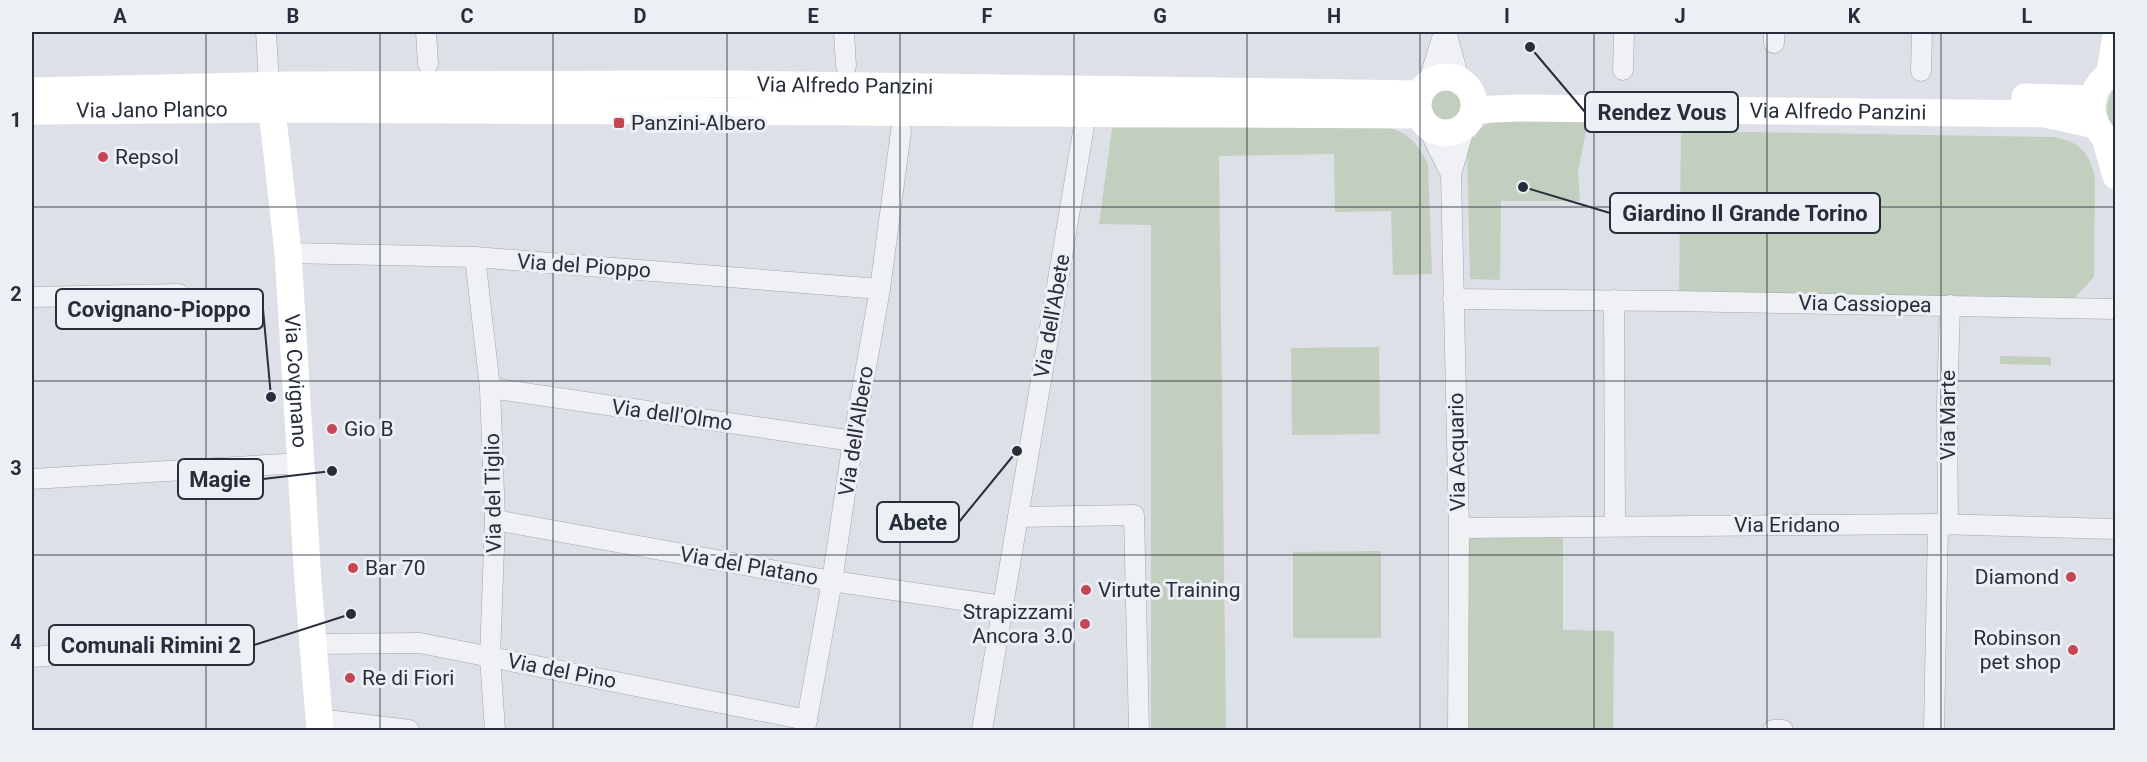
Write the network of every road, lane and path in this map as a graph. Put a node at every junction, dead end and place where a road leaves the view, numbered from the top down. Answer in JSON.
{"nodes":[{"id":1,"x":266,"y":32,"type":"edge"},
{"id":2,"x":426,"y":32,"type":"edge"},
{"id":3,"x":844,"y":32,"type":"edge"},
{"id":4,"x":1445,"y":32,"type":"edge"},
{"id":5,"x":1624,"y":32,"type":"edge"},
{"id":6,"x":1922,"y":32,"type":"edge"},
{"id":7,"x":2115,"y":35,"type":"edge"},
{"id":8,"x":428,"y":64,"type":"dead end"},
{"id":9,"x":846,"y":66,"type":"dead end"},
{"id":10,"x":1623,"y":70,"type":"dead end"},
{"id":11,"x":1921,"y":71,"type":"dead end"},
{"id":12,"x":2113,"y":72,"type":"edge"},
{"id":13,"x":32,"y":91,"type":"edge"},
{"id":14,"x":271,"y":97,"type":"junction"},
{"id":15,"x":1467,"y":102,"type":"junction"},
{"id":16,"x":1424,"y":104,"type":"junction"},
{"id":17,"x":32,"y":111,"type":"edge"},
{"id":18,"x":1086,"y":114,"type":"junction"},
{"id":19,"x":2102,"y":128,"type":"edge"},
{"id":20,"x":901,"y":131,"type":"dead end"},
{"id":21,"x":1451,"y":174,"type":"junction"},
{"id":22,"x":2115,"y":176,"type":"edge"},
{"id":23,"x":288,"y":254,"type":"junction"},
{"id":24,"x":474,"y":257,"type":"junction"},
{"id":25,"x":880,"y":289,"type":"junction"},
{"id":26,"x":178,"y":294,"type":"dead end"},
{"id":27,"x":32,"y":297,"type":"edge"},
{"id":28,"x":1453,"y":299,"type":"junction"},
{"id":29,"x":1614,"y":300,"type":"junction"},
{"id":30,"x":1950,"y":305,"type":"junction"},
{"id":31,"x":2115,"y":309,"type":"edge"},
{"id":32,"x":490,"y":388,"type":"junction"},
{"id":33,"x":853,"y":441,"type":"junction"},
{"id":34,"x":301,"y":464,"type":"junction"},
{"id":35,"x":32,"y":479,"type":"edge"},
{"id":36,"x":1018,"y":517,"type":"junction"},
{"id":37,"x":495,"y":520,"type":"junction"},
{"id":38,"x":1943,"y":524,"type":"junction"},
{"id":39,"x":1615,"y":526,"type":"junction"},
{"id":40,"x":1459,"y":528,"type":"junction"},
{"id":41,"x":2115,"y":529,"type":"edge"},
{"id":42,"x":832,"y":581,"type":"junction"},
{"id":43,"x":1003,"y":606,"type":"junction"},
{"id":44,"x":314,"y":644,"type":"junction"},
{"id":45,"x":125,"y":650,"type":"dead end"},
{"id":46,"x":32,"y":657,"type":"edge"},
{"id":47,"x":490,"y":657,"type":"junction"},
{"id":48,"x":320,"y":725,"type":"edge"},
{"id":49,"x":806,"y":725,"type":"edge"},
{"id":50,"x":409,"y":730,"type":"edge"},
{"id":51,"x":495,"y":730,"type":"edge"},
{"id":52,"x":982,"y":730,"type":"edge"},
{"id":53,"x":1139,"y":730,"type":"edge"},
{"id":54,"x":1458,"y":730,"type":"edge"},
{"id":55,"x":1773,"y":730,"type":"edge"},
{"id":56,"x":1783,"y":730,"type":"edge"},
{"id":57,"x":1934,"y":730,"type":"edge"}],
"edges":[{"from":1,"to":14,"type":"street","name":"Via Covignano"},
{"from":2,"to":8,"type":"street"},
{"from":3,"to":9,"type":"street"},
{"from":4,"to":15,"type":"street"},
{"from":4,"to":16,"type":"street"},
{"from":5,"to":10,"type":"street"},
{"from":6,"to":11,"type":"street"},
{"from":7,"to":12,"type":"main road"},
{"from":12,"to":19,"type":"main road"},
{"from":13,"to":14,"type":"main road","name":"Via Jano Planco"},
{"from":14,"to":16,"type":"main road","name":"Via Alfredo Panzini"},
{"from":14,"to":17,"type":"main road","name":"Via Jano Planco"},
{"from":14,"to":18,"type":"main road","name":"Via Alfredo Panzini"},
{"from":14,"to":23,"type":"main road","name":"Via Covignano"},
{"from":15,"to":16,"type":"main road","name":"Via Alfredo Panzini"},
{"from":15,"to":16,"type":"main road","name":"Via Alfredo Panzini"},
{"from":15,"to":19,"type":"main road","name":"Via Alfredo Panzini"},
{"from":15,"to":21,"type":"street","name":"Via Acquario"},
{"from":16,"to":18,"type":"main road","name":"Via Alfredo Panzini"},
{"from":16,"to":21,"type":"street","name":"Via Acquario"},
{"from":18,"to":36,"type":"street","name":"Via dell'Abete"},
{"from":19,"to":22,"type":"main road"},
{"from":20,"to":25,"type":"street","name":"Via dell'Albero"},
{"from":21,"to":28,"type":"street","name":"Via Acquario"},
{"from":23,"to":24,"type":"street","name":"Via del Pioppo"},
{"from":23,"to":34,"type":"main road","name":"Via Covignano"},
{"from":24,"to":25,"type":"street","name":"Via del Pioppo"},
{"from":24,"to":32,"type":"street","name":"Via del Tiglio"},
{"from":25,"to":33,"type":"street","name":"Via dell'Albero"},
{"from":26,"to":27,"type":"street"},
{"from":28,"to":29,"type":"street","name":"Via Cassiopea"},
{"from":28,"to":40,"type":"street","name":"Via Acquario"},
{"from":29,"to":30,"type":"street","name":"Via Cassiopea"},
{"from":29,"to":39,"type":"street"},
{"from":30,"to":31,"type":"street","name":"Via Cassiopea"},
{"from":30,"to":38,"type":"street","name":"Via Marte"},
{"from":32,"to":33,"type":"street","name":"Via dell'Olmo"},
{"from":32,"to":37,"type":"street","name":"Via del Tiglio"},
{"from":33,"to":42,"type":"street","name":"Via dell'Albero"},
{"from":34,"to":35,"type":"street"},
{"from":34,"to":44,"type":"main road","name":"Via Covignano"},
{"from":36,"to":43,"type":"street","name":"Via dell'Abete"},
{"from":36,"to":53,"type":"street"},
{"from":37,"to":42,"type":"street","name":"Via del Platano"},
{"from":37,"to":47,"type":"street","name":"Via del Tiglio"},
{"from":38,"to":39,"type":"street","name":"Via Eridano"},
{"from":38,"to":41,"type":"street","name":"Via Eridano"},
{"from":38,"to":57,"type":"street","name":"Via Marte"},
{"from":39,"to":40,"type":"street","name":"Via Eridano"},
{"from":40,"to":54,"type":"street","name":"Via Acquario"},
{"from":42,"to":43,"type":"street","name":"Via del Platano"},
{"from":42,"to":49,"type":"street","name":"Via dell'Albero"},
{"from":43,"to":52,"type":"street","name":"Via dell'Abete"},
{"from":44,"to":47,"type":"street","name":"Via del Pino"},
{"from":44,"to":48,"type":"main road","name":"Via Covignano"},
{"from":45,"to":46,"type":"street"},
{"from":47,"to":49,"type":"street","name":"Via del Pino"},
{"from":47,"to":51,"type":"street","name":"Via del Tiglio"},
{"from":48,"to":50,"type":"street"},
{"from":55,"to":56,"type":"street"}]}
